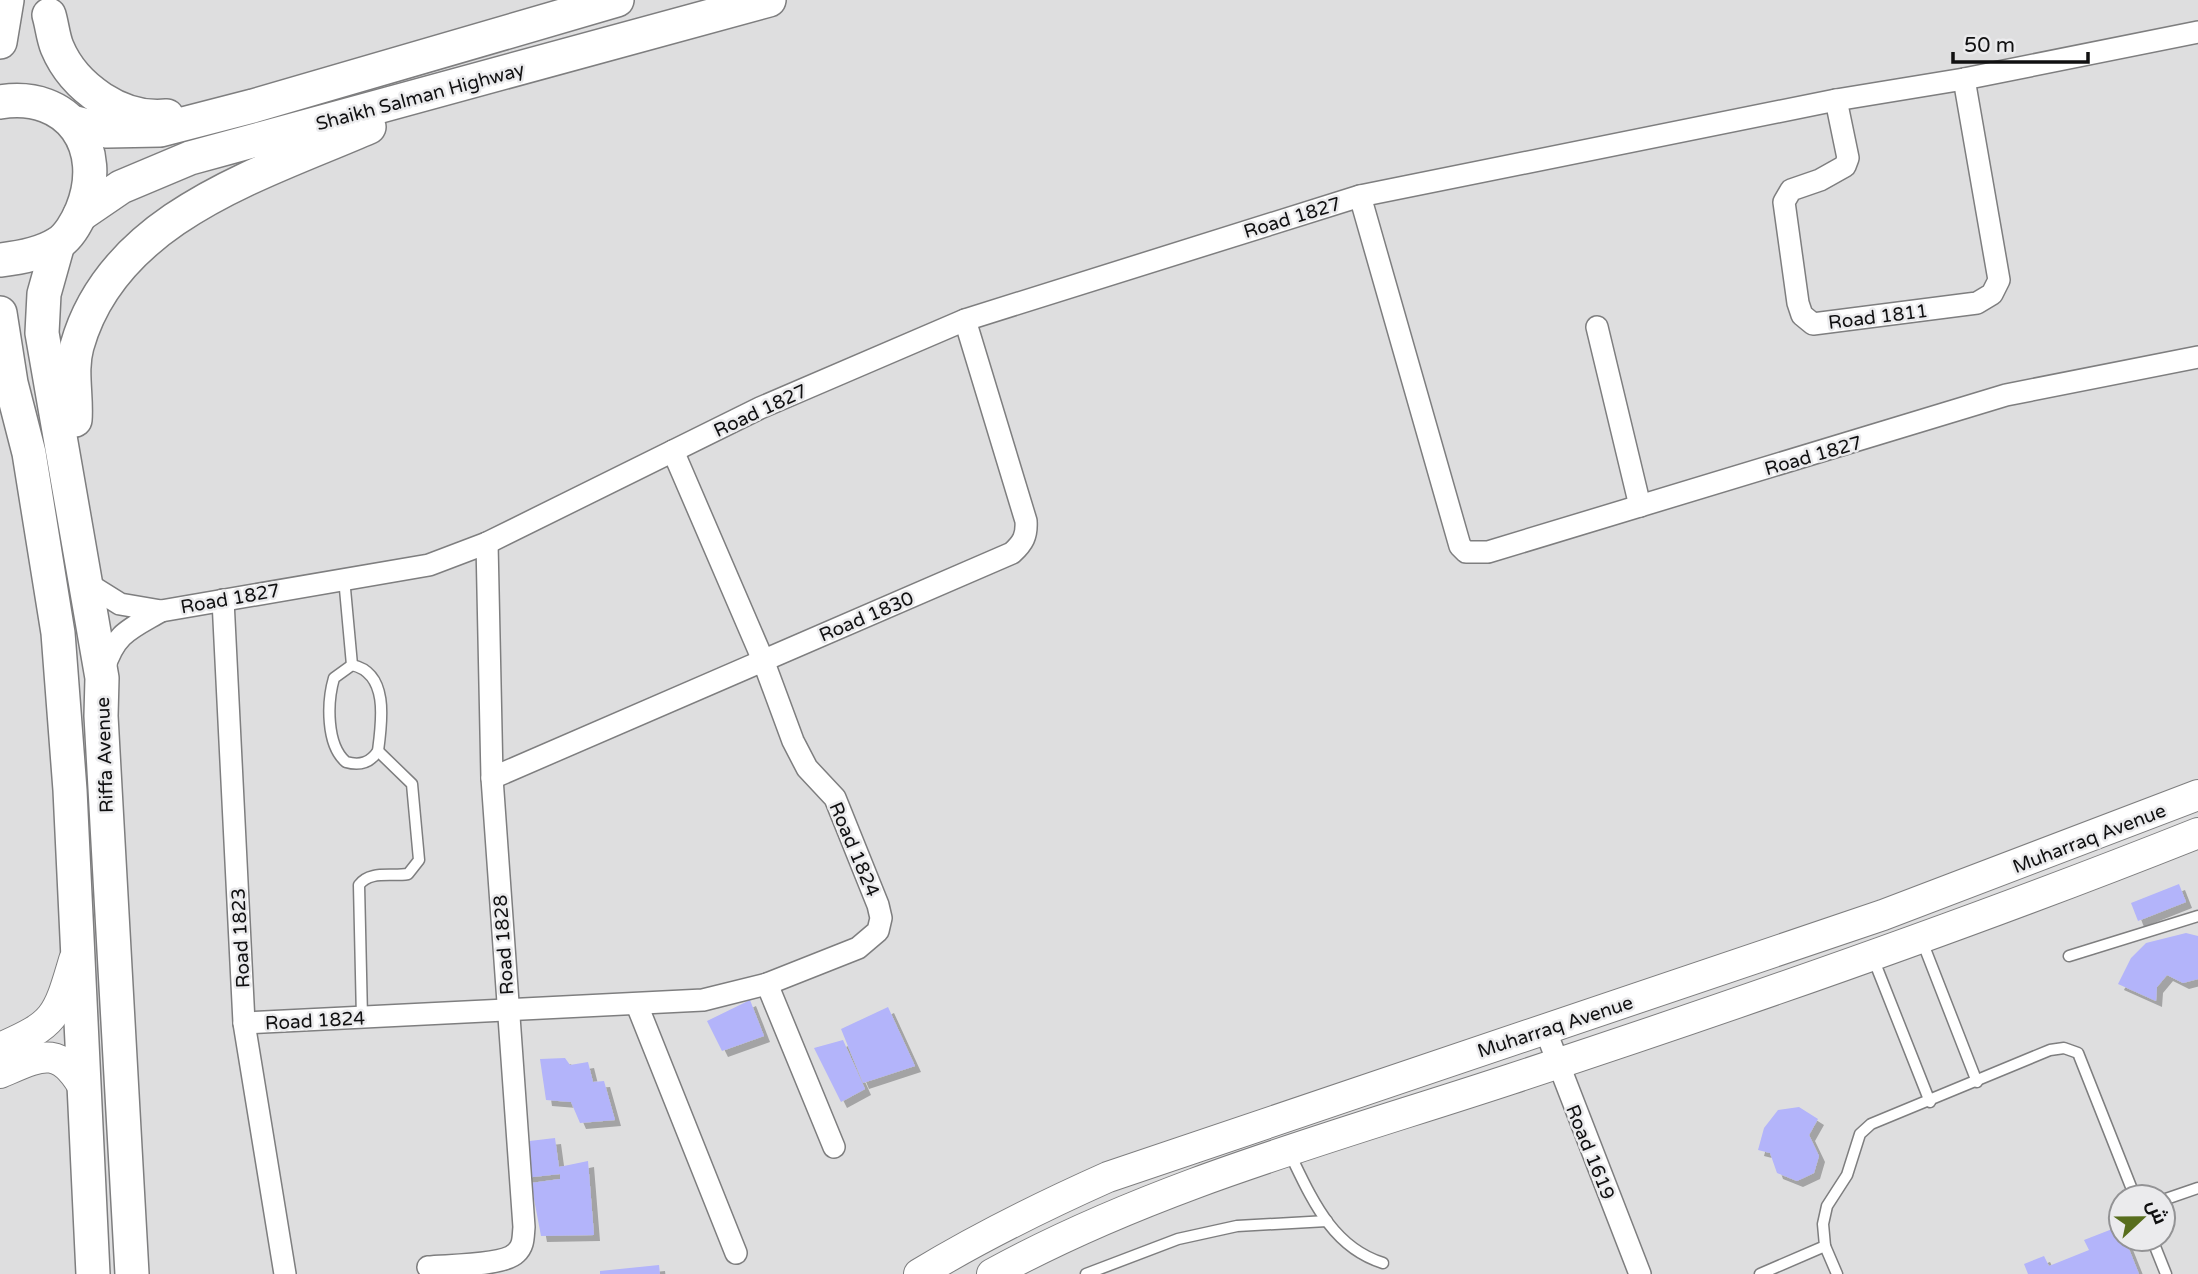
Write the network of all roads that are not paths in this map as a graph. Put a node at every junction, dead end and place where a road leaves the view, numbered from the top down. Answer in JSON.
{"nodes":[{"id":1,"x":7,"y":0,"type":"edge"},
{"id":2,"x":579,"y":0,"type":"edge"},
{"id":3,"x":617,"y":0,"type":"edge"},
{"id":4,"x":769,"y":0,"type":"edge"},
{"id":5,"x":49,"y":8,"type":"edge"},
{"id":6,"x":547,"y":19,"type":"junction"},
{"id":7,"x":2198,"y":32,"type":"edge"},
{"id":8,"x":0,"y":42,"type":"edge"},
{"id":9,"x":1964,"y":79,"type":"junction"},
{"id":10,"x":471,"y":82,"type":"junction"},
{"id":11,"x":1836,"y":100,"type":"junction"},
{"id":12,"x":0,"y":102,"type":"edge"},
{"id":13,"x":253,"y":106,"type":"junction"},
{"id":14,"x":69,"y":119,"type":"junction"},
{"id":15,"x":1360,"y":196,"type":"junction"},
{"id":16,"x":80,"y":215,"type":"junction"},
{"id":17,"x":58,"y":244,"type":"junction"},
{"id":18,"x":0,"y":260,"type":"edge"},
{"id":19,"x":0,"y":313,"type":"edge"},
{"id":20,"x":965,"y":320,"type":"junction"},
{"id":21,"x":1597,"y":327,"type":"dead end"},
{"id":22,"x":2198,"y":357,"type":"edge"},
{"id":23,"x":6,"y":375,"type":"edge"},
{"id":24,"x":673,"y":451,"type":"junction"},
{"id":25,"x":70,"y":486,"type":"junction"},
{"id":26,"x":1640,"y":506,"type":"junction"},
{"id":27,"x":487,"y":543,"type":"junction"},
{"id":28,"x":344,"y":578,"type":"junction"},
{"id":29,"x":88,"y":584,"type":"junction"},
{"id":30,"x":223,"y":600,"type":"junction"},
{"id":31,"x":161,"y":611,"type":"junction"},
{"id":32,"x":763,"y":660,"type":"junction"},
{"id":33,"x":352,"y":665,"type":"junction"},
{"id":34,"x":102,"y":678,"type":"junction"},
{"id":35,"x":378,"y":751,"type":"junction"},
{"id":36,"x":492,"y":778,"type":"junction"},
{"id":37,"x":2198,"y":795,"type":"edge"},
{"id":38,"x":2198,"y":833,"type":"edge"},
{"id":39,"x":1883,"y":915,"type":"junction"},
{"id":40,"x":2198,"y":916,"type":"edge"},
{"id":41,"x":1896,"y":948,"type":"junction"},
{"id":42,"x":77,"y":950,"type":"junction"},
{"id":43,"x":2069,"y":956,"type":"dead end"},
{"id":44,"x":767,"y":985,"type":"junction"},
{"id":45,"x":637,"y":1005,"type":"junction"},
{"id":46,"x":508,"y":1012,"type":"junction"},
{"id":47,"x":362,"y":1018,"type":"junction"},
{"id":48,"x":244,"y":1023,"type":"junction"},
{"id":49,"x":1545,"y":1029,"type":"junction"},
{"id":50,"x":0,"y":1048,"type":"edge"},
{"id":51,"x":1557,"y":1063,"type":"junction"},
{"id":52,"x":0,"y":1073,"type":"edge"},
{"id":53,"x":1977,"y":1082,"type":"junction"},
{"id":54,"x":85,"y":1090,"type":"junction"},
{"id":55,"x":1930,"y":1102,"type":"junction"},
{"id":56,"x":834,"y":1147,"type":"dead end"},
{"id":57,"x":1289,"y":1152,"type":"junction"},
{"id":58,"x":2130,"y":1183,"type":"edge"},
{"id":59,"x":2198,"y":1188,"type":"edge"},
{"id":60,"x":2177,"y":1195,"type":"edge"},
{"id":61,"x":1327,"y":1222,"type":"junction"},
{"id":62,"x":1825,"y":1246,"type":"junction"},
{"id":63,"x":736,"y":1253,"type":"dead end"},
{"id":64,"x":2158,"y":1253,"type":"edge"},
{"id":65,"x":1383,"y":1263,"type":"dead end"},
{"id":66,"x":428,"y":1267,"type":"dead end"},
{"id":67,"x":93,"y":1274,"type":"edge"},
{"id":68,"x":132,"y":1274,"type":"edge"},
{"id":69,"x":285,"y":1274,"type":"edge"},
{"id":70,"x":919,"y":1274,"type":"edge"},
{"id":71,"x":992,"y":1274,"type":"edge"},
{"id":72,"x":1086,"y":1274,"type":"edge"},
{"id":73,"x":1640,"y":1274,"type":"edge"},
{"id":74,"x":1760,"y":1274,"type":"edge"},
{"id":75,"x":1837,"y":1274,"type":"edge"},
{"id":76,"x":2166,"y":1274,"type":"edge"}],
"edges":[{"from":1,"to":8,"type":"main road"},
{"from":2,"to":6,"type":"main road"},
{"from":3,"to":6,"type":"main road","name":"Shaikh Salman Highway"},
{"from":4,"to":10,"type":"main road","name":"Shaikh Salman Highway"},
{"from":5,"to":13,"type":"main road"},
{"from":5,"to":14,"type":"main road"},
{"from":6,"to":13,"type":"main road","name":"Shaikh Salman Highway"},
{"from":7,"to":9,"type":"street","name":"Road 1827"},
{"from":9,"to":11,"type":"street","name":"Road 1827"},
{"from":9,"to":11,"type":"street","name":"Road 1811"},
{"from":10,"to":16,"type":"main road","name":"Shaikh Salman Highway"},
{"from":10,"to":25,"type":"main road"},
{"from":11,"to":15,"type":"street","name":"Road 1827"},
{"from":12,"to":14,"type":"main road","name":"Shaikh Salman Highway"},
{"from":13,"to":14,"type":"main road","name":"Shaikh Salman Highway"},
{"from":14,"to":16,"type":"main road"},
{"from":15,"to":20,"type":"street","name":"Road 1827"},
{"from":15,"to":26,"type":"street","name":"Road 1827"},
{"from":16,"to":17,"type":"main road"},
{"from":17,"to":18,"type":"main road"},
{"from":17,"to":25,"type":"main road","name":"Riffa Avenue"},
{"from":19,"to":23,"type":"main road","name":"Riffa Avenue"},
{"from":20,"to":24,"type":"street","name":"Road 1827"},
{"from":20,"to":32,"type":"street","name":"Road 1830"},
{"from":21,"to":26,"type":"street"},
{"from":22,"to":26,"type":"street","name":"Road 1827"},
{"from":23,"to":42,"type":"main road","name":"Riffa Avenue"},
{"from":24,"to":27,"type":"street","name":"Road 1827"},
{"from":24,"to":32,"type":"street","name":"Road 1824"},
{"from":25,"to":29,"type":"main road","name":"Riffa Avenue"},
{"from":27,"to":28,"type":"street","name":"Road 1827"},
{"from":27,"to":36,"type":"street","name":"Road 1828"},
{"from":28,"to":30,"type":"street","name":"Road 1827"},
{"from":28,"to":33,"type":"lane"},
{"from":29,"to":31,"type":"street","name":"Road 1827"},
{"from":29,"to":34,"type":"main road","name":"Riffa Avenue"},
{"from":30,"to":31,"type":"street","name":"Road 1827"},
{"from":30,"to":48,"type":"street","name":"Road 1823"},
{"from":31,"to":34,"type":"street","name":"Road 1827"},
{"from":32,"to":36,"type":"street","name":"Road 1830"},
{"from":32,"to":44,"type":"street","name":"Road 1824"},
{"from":33,"to":35,"type":"lane"},
{"from":33,"to":35,"type":"lane"},
{"from":34,"to":68,"type":"main road","name":"Riffa Avenue"},
{"from":35,"to":47,"type":"lane"},
{"from":36,"to":46,"type":"street","name":"Road 1828"},
{"from":37,"to":39,"type":"main road","name":"Muharraq Avenue"},
{"from":38,"to":41,"type":"main road","name":"Muharraq Avenue"},
{"from":39,"to":41,"type":"main road"},
{"from":39,"to":49,"type":"main road","name":"Muharraq Avenue"},
{"from":40,"to":43,"type":"lane"},
{"from":41,"to":51,"type":"main road","name":"Muharraq Avenue"},
{"from":41,"to":53,"type":"lane"},
{"from":41,"to":55,"type":"lane"},
{"from":42,"to":50,"type":"main road"},
{"from":42,"to":54,"type":"main road","name":"Riffa Avenue"},
{"from":44,"to":45,"type":"street","name":"Road 1824"},
{"from":44,"to":56,"type":"street"},
{"from":45,"to":46,"type":"street","name":"Road 1824"},
{"from":45,"to":63,"type":"street"},
{"from":46,"to":47,"type":"street","name":"Road 1824"},
{"from":46,"to":66,"type":"street","name":"Road 1828"},
{"from":47,"to":48,"type":"street","name":"Road 1824"},
{"from":48,"to":69,"type":"street","name":"Road 1823"},
{"from":49,"to":51,"type":"street","name":"Road 1619"},
{"from":49,"to":70,"type":"main road","name":"Muharraq Avenue"},
{"from":51,"to":57,"type":"main road","name":"Muharraq Avenue"},
{"from":51,"to":73,"type":"street","name":"Road 1619"},
{"from":52,"to":54,"type":"main road"},
{"from":53,"to":55,"type":"lane"},
{"from":53,"to":58,"type":"lane"},
{"from":54,"to":67,"type":"main road","name":"Riffa Avenue"},
{"from":55,"to":62,"type":"lane"},
{"from":57,"to":61,"type":"lane"},
{"from":57,"to":71,"type":"main road","name":"Muharraq Avenue"},
{"from":59,"to":60,"type":"lane"},
{"from":61,"to":65,"type":"lane"},
{"from":61,"to":72,"type":"lane"},
{"from":62,"to":74,"type":"lane"},
{"from":62,"to":75,"type":"lane"},
{"from":64,"to":76,"type":"lane"}]}
